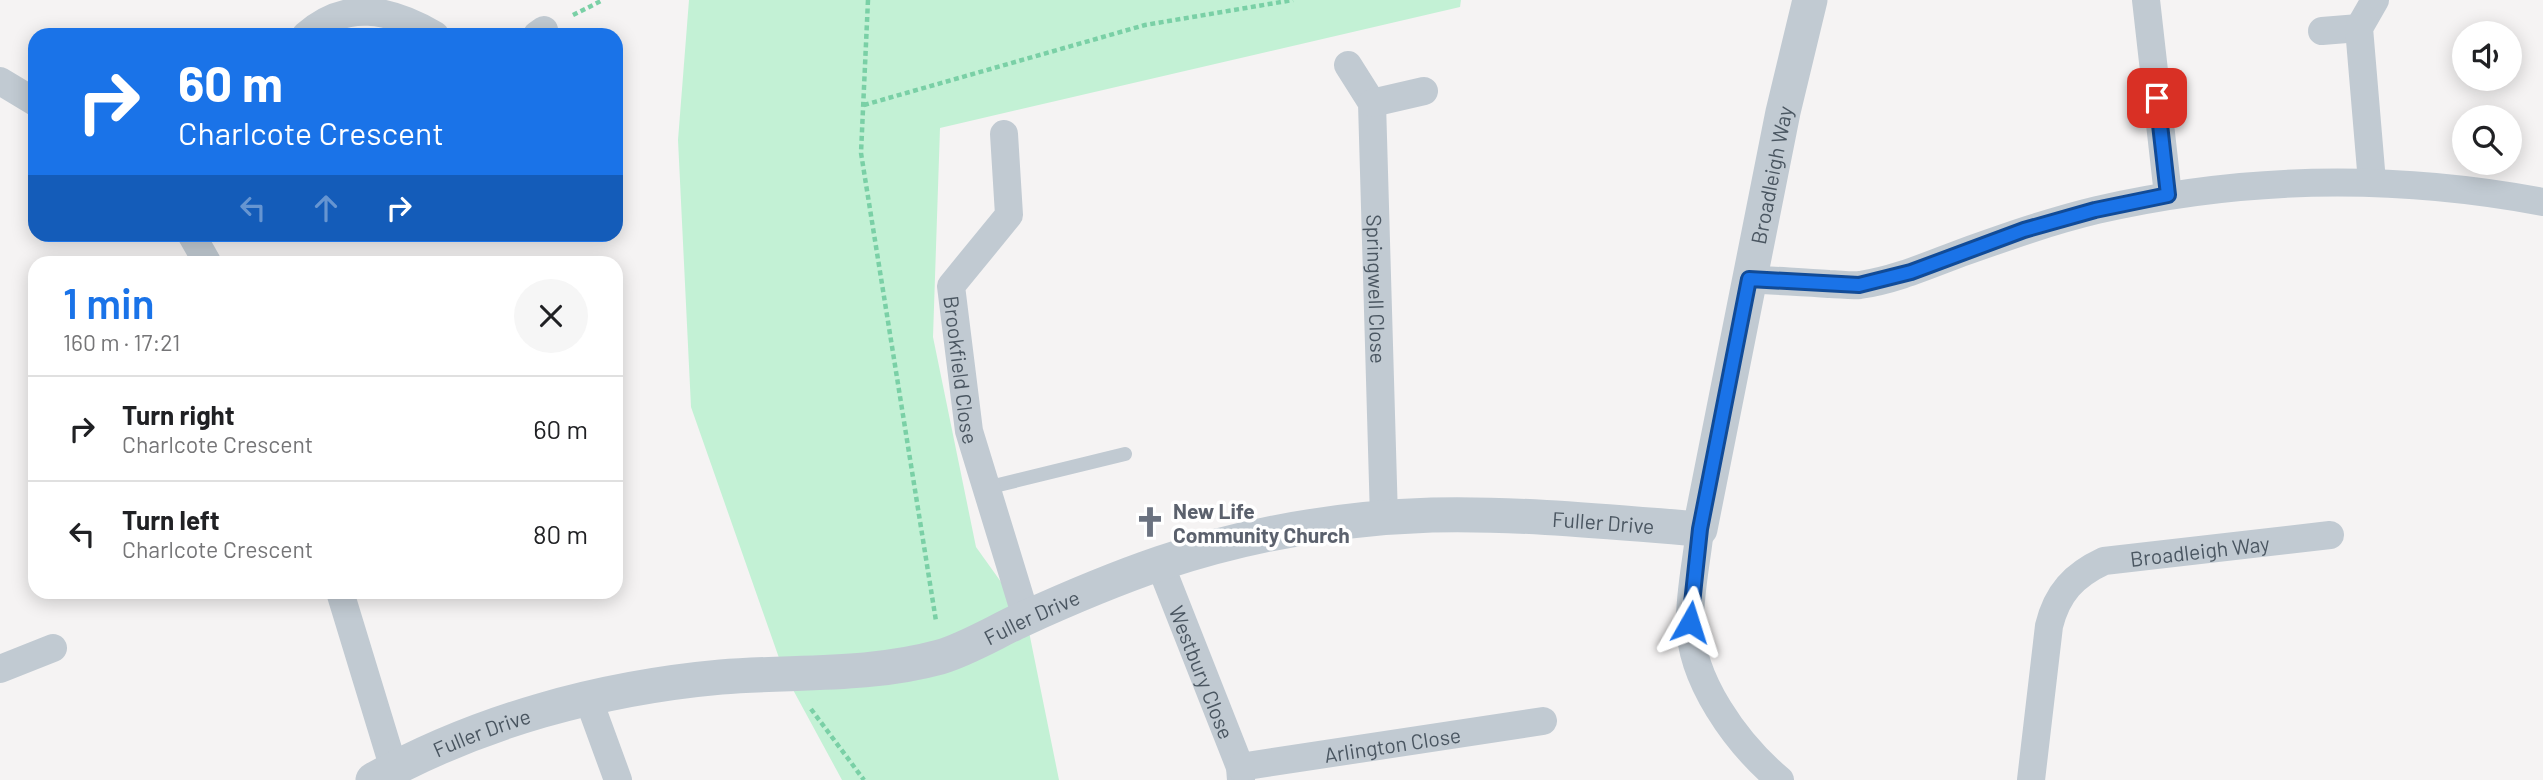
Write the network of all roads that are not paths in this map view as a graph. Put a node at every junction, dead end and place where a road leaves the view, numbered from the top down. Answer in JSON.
{"nodes":[{"id":1,"x":1810,"y":0,"type":"edge"},
{"id":2,"x":2146,"y":0,"type":"edge"},
{"id":3,"x":2375,"y":0,"type":"edge"},
{"id":4,"x":311,"y":28,"type":"edge"},
{"id":5,"x":423,"y":28,"type":"edge"},
{"id":6,"x":2359,"y":28,"type":"junction"},
{"id":7,"x":2322,"y":32,"type":"dead end"},
{"id":8,"x":1348,"y":65,"type":"dead end"},
{"id":9,"x":0,"y":81,"type":"edge"},
{"id":10,"x":1424,"y":91,"type":"dead end"},
{"id":11,"x":28,"y":98,"type":"edge"},
{"id":12,"x":1373,"y":103,"type":"junction"},
{"id":13,"x":1004,"y":134,"type":"dead end"},
{"id":14,"x":2372,"y":182,"type":"junction"},
{"id":15,"x":2168,"y":195,"type":"junction"},
{"id":16,"x":2543,"y":202,"type":"edge"},
{"id":17,"x":1749,"y":279,"type":"junction"},
{"id":18,"x":1125,"y":454,"type":"dead end"},
{"id":19,"x":986,"y":488,"type":"junction"},
{"id":20,"x":1384,"y":518,"type":"junction"},
{"id":21,"x":1700,"y":529,"type":"junction"},
{"id":22,"x":2330,"y":535,"type":"dead end"},
{"id":23,"x":1160,"y":564,"type":"junction"},
{"id":24,"x":342,"y":599,"type":"edge"},
{"id":25,"x":1026,"y":617,"type":"junction"},
{"id":26,"x":53,"y":648,"type":"dead end"},
{"id":27,"x":0,"y":669,"type":"edge"},
{"id":28,"x":588,"y":698,"type":"junction"},
{"id":29,"x":1544,"y":721,"type":"dead end"},
{"id":30,"x":1241,"y":773,"type":"edge"},
{"id":31,"x":384,"y":774,"type":"edge"},
{"id":32,"x":618,"y":780,"type":"edge"},
{"id":33,"x":1780,"y":780,"type":"edge"},
{"id":34,"x":2031,"y":780,"type":"edge"}],
"edges":[{"from":1,"to":17,"type":"street","name":"Broadleigh Way"},
{"from":2,"to":15,"type":"street"},
{"from":3,"to":6,"type":"street"},
{"from":4,"to":5,"type":"street"},
{"from":6,"to":7,"type":"street"},
{"from":6,"to":14,"type":"street"},
{"from":8,"to":12,"type":"street"},
{"from":9,"to":11,"type":"street"},
{"from":10,"to":12,"type":"street"},
{"from":12,"to":20,"type":"street","name":"Springwell Close"},
{"from":13,"to":19,"type":"street","name":"Brookfield Close"},
{"from":14,"to":15,"type":"street"},
{"from":14,"to":16,"type":"street"},
{"from":15,"to":17,"type":"street"},
{"from":17,"to":21,"type":"street","name":"Broadleigh Way"},
{"from":18,"to":19,"type":"lane"},
{"from":19,"to":25,"type":"street","name":"Brookfield Close"},
{"from":20,"to":21,"type":"street","name":"Fuller Drive"},
{"from":20,"to":23,"type":"street","name":"Fuller Drive"},
{"from":21,"to":33,"type":"street","name":"Broadleigh Way"},
{"from":22,"to":34,"type":"street","name":"Broadleigh Way"},
{"from":23,"to":25,"type":"street","name":"Fuller Drive"},
{"from":23,"to":30,"type":"street","name":"Westbury Close"},
{"from":24,"to":31,"type":"street"},
{"from":25,"to":28,"type":"street","name":"Fuller Drive"},
{"from":26,"to":27,"type":"street"},
{"from":28,"to":31,"type":"street","name":"Fuller Drive"},
{"from":28,"to":32,"type":"street"},
{"from":29,"to":30,"type":"street","name":"Arlington Close"}]}
